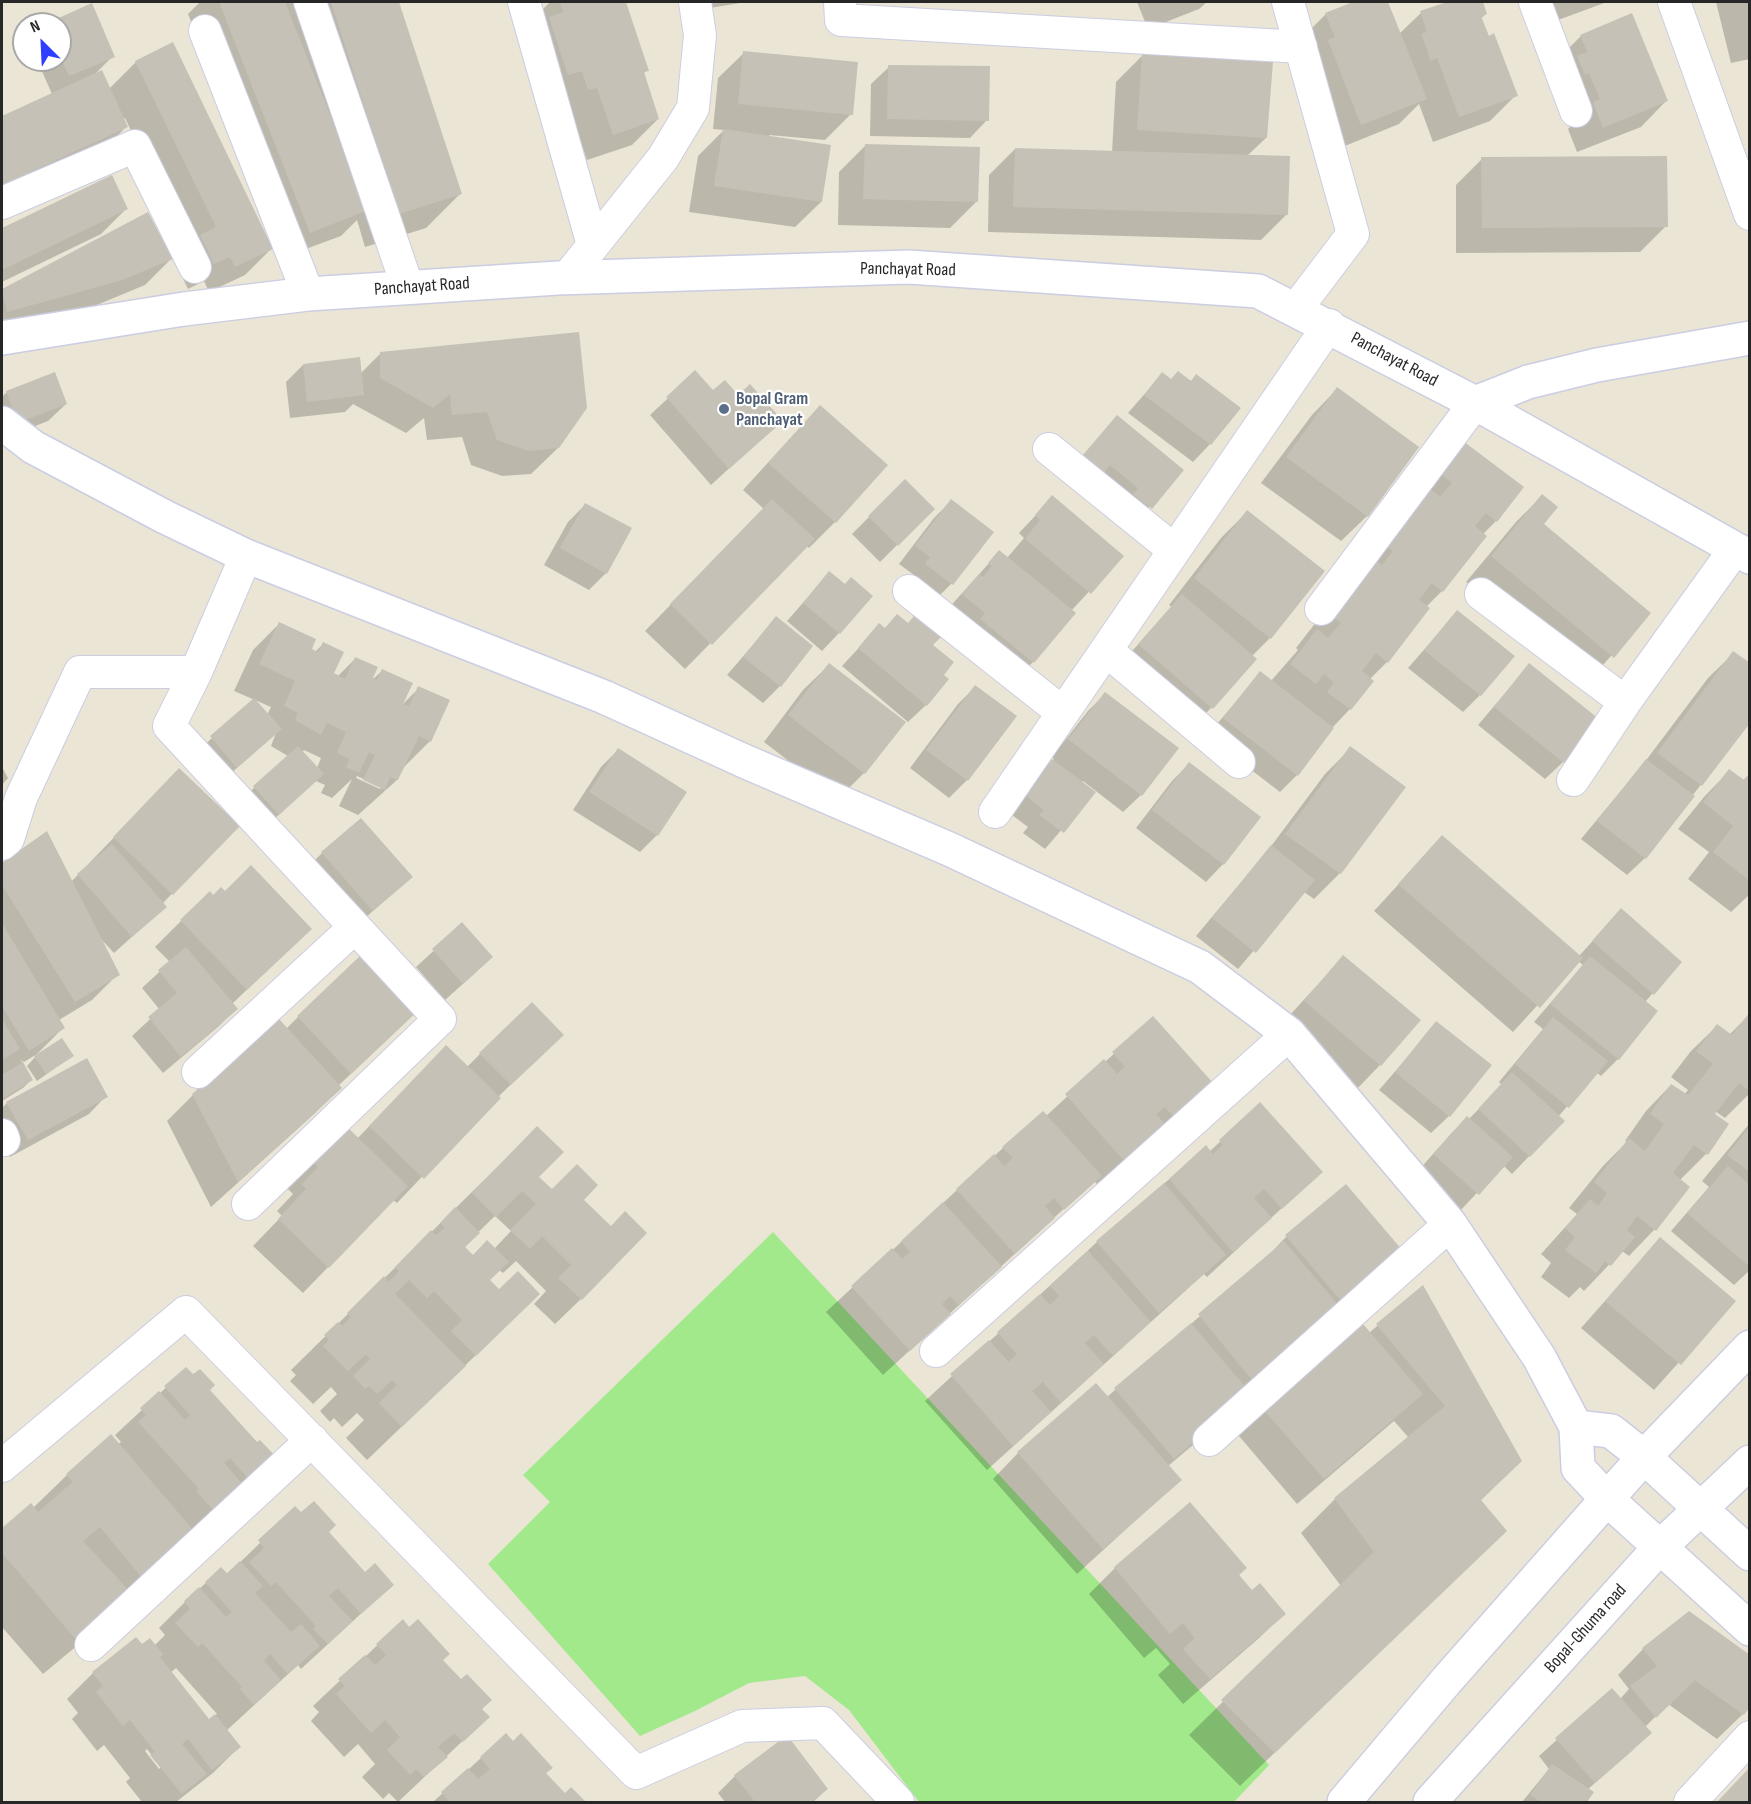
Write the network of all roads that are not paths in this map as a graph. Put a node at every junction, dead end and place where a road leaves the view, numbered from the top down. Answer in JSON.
{"nodes":[{"id":1,"x":310,"y":2,"type":"edge"},
{"id":2,"x":524,"y":2,"type":"edge"},
{"id":3,"x":695,"y":2,"type":"edge"},
{"id":4,"x":840,"y":2,"type":"edge"},
{"id":5,"x":1288,"y":2,"type":"edge"},
{"id":6,"x":1535,"y":2,"type":"edge"},
{"id":7,"x":1674,"y":2,"type":"edge"},
{"id":8,"x":205,"y":31,"type":"dead end"},
{"id":9,"x":1301,"y":47,"type":"junction"},
{"id":10,"x":1576,"y":111,"type":"dead end"},
{"id":11,"x":2,"y":202,"type":"edge"},
{"id":12,"x":1749,"y":214,"type":"edge"},
{"id":13,"x":593,"y":245,"type":"junction"},
{"id":14,"x":195,"y":267,"type":"dead end"},
{"id":15,"x":567,"y":278,"type":"junction"},
{"id":16,"x":408,"y":288,"type":"junction"},
{"id":17,"x":309,"y":294,"type":"junction"},
{"id":18,"x":1296,"y":309,"type":"junction"},
{"id":19,"x":1329,"y":325,"type":"junction"},
{"id":20,"x":2,"y":338,"type":"edge"},
{"id":21,"x":1749,"y":338,"type":"edge"},
{"id":22,"x":1475,"y":403,"type":"junction"},
{"id":23,"x":2,"y":423,"type":"edge"},
{"id":24,"x":1049,"y":449,"type":"dead end"},
{"id":25,"x":1174,"y":550,"type":"junction"},
{"id":26,"x":1742,"y":553,"type":"edge"},
{"id":27,"x":246,"y":556,"type":"junction"},
{"id":28,"x":909,"y":591,"type":"dead end"},
{"id":29,"x":1481,"y":594,"type":"dead end"},
{"id":30,"x":1322,"y":609,"type":"dead end"},
{"id":31,"x":1106,"y":650,"type":"junction"},
{"id":32,"x":196,"y":672,"type":"junction"},
{"id":33,"x":1625,"y":702,"type":"junction"},
{"id":34,"x":1063,"y":713,"type":"junction"},
{"id":35,"x":1239,"y":762,"type":"dead end"},
{"id":36,"x":1573,"y":780,"type":"dead end"},
{"id":37,"x":995,"y":812,"type":"dead end"},
{"id":38,"x":2,"y":844,"type":"edge"},
{"id":39,"x":355,"y":927,"type":"junction"},
{"id":40,"x":1289,"y":1034,"type":"junction"},
{"id":41,"x":198,"y":1072,"type":"dead end"},
{"id":42,"x":248,"y":1204,"type":"dead end"},
{"id":43,"x":1450,"y":1224,"type":"junction"},
{"id":44,"x":1749,"y":1347,"type":"edge"},
{"id":45,"x":936,"y":1351,"type":"dead end"},
{"id":46,"x":1576,"y":1427,"type":"junction"},
{"id":47,"x":312,"y":1440,"type":"junction"},
{"id":48,"x":1209,"y":1440,"type":"dead end"},
{"id":49,"x":1644,"y":1457,"type":"junction"},
{"id":50,"x":1749,"y":1462,"type":"edge"},
{"id":51,"x":2,"y":1466,"type":"edge"},
{"id":52,"x":1607,"y":1499,"type":"junction"},
{"id":53,"x":1700,"y":1508,"type":"junction"},
{"id":54,"x":1660,"y":1547,"type":"junction"},
{"id":55,"x":1749,"y":1554,"type":"edge"},
{"id":56,"x":1749,"y":1629,"type":"edge"},
{"id":57,"x":91,"y":1645,"type":"dead end"},
{"id":58,"x":1749,"y":1737,"type":"edge"},
{"id":59,"x":1432,"y":1802,"type":"edge"},
{"id":60,"x":898,"y":1803,"type":"edge"},
{"id":61,"x":1344,"y":1803,"type":"edge"},
{"id":62,"x":1690,"y":1803,"type":"edge"}],
"edges":[{"from":1,"to":16,"type":"street"},
{"from":2,"to":13,"type":"street"},
{"from":3,"to":13,"type":"street"},
{"from":4,"to":9,"type":"street"},
{"from":5,"to":9,"type":"street"},
{"from":6,"to":10,"type":"street"},
{"from":7,"to":12,"type":"street"},
{"from":8,"to":17,"type":"street"},
{"from":9,"to":18,"type":"street"},
{"from":11,"to":14,"type":"street"},
{"from":13,"to":15,"type":"street"},
{"from":15,"to":16,"type":"street","name":"Panchayat Road"},
{"from":15,"to":18,"type":"street","name":"Panchayat Road"},
{"from":16,"to":17,"type":"street","name":"Panchayat Road"},
{"from":17,"to":20,"type":"street","name":"Panchayat Road"},
{"from":18,"to":19,"type":"street","name":"Panchayat Road"},
{"from":19,"to":22,"type":"street","name":"Panchayat Road"},
{"from":19,"to":25,"type":"street"},
{"from":21,"to":22,"type":"street"},
{"from":22,"to":26,"type":"street","name":"Panchayat Road"},
{"from":22,"to":30,"type":"street"},
{"from":23,"to":27,"type":"street"},
{"from":24,"to":25,"type":"street"},
{"from":25,"to":31,"type":"street"},
{"from":26,"to":33,"type":"street"},
{"from":27,"to":32,"type":"street"},
{"from":27,"to":40,"type":"street"},
{"from":28,"to":34,"type":"street"},
{"from":29,"to":33,"type":"street"},
{"from":31,"to":34,"type":"street"},
{"from":31,"to":35,"type":"street"},
{"from":32,"to":38,"type":"street"},
{"from":32,"to":39,"type":"street"},
{"from":33,"to":36,"type":"street"},
{"from":34,"to":37,"type":"street"},
{"from":39,"to":41,"type":"street"},
{"from":39,"to":42,"type":"street"},
{"from":40,"to":43,"type":"street"},
{"from":40,"to":45,"type":"street"},
{"from":43,"to":46,"type":"street"},
{"from":43,"to":48,"type":"street"},
{"from":44,"to":49,"type":"street"},
{"from":46,"to":49,"type":"street"},
{"from":46,"to":52,"type":"street"},
{"from":47,"to":51,"type":"street"},
{"from":47,"to":57,"type":"street"},
{"from":47,"to":60,"type":"street"},
{"from":49,"to":52,"type":"street"},
{"from":49,"to":53,"type":"street"},
{"from":50,"to":53,"type":"street","name":"Bopal-Ghuma road"},
{"from":52,"to":54,"type":"street"},
{"from":52,"to":61,"type":"street"},
{"from":53,"to":54,"type":"street","name":"Bopal-Ghuma road"},
{"from":53,"to":55,"type":"street"},
{"from":54,"to":56,"type":"street"},
{"from":54,"to":59,"type":"street","name":"Bopal-Ghuma road"},
{"from":58,"to":62,"type":"street"}]}
